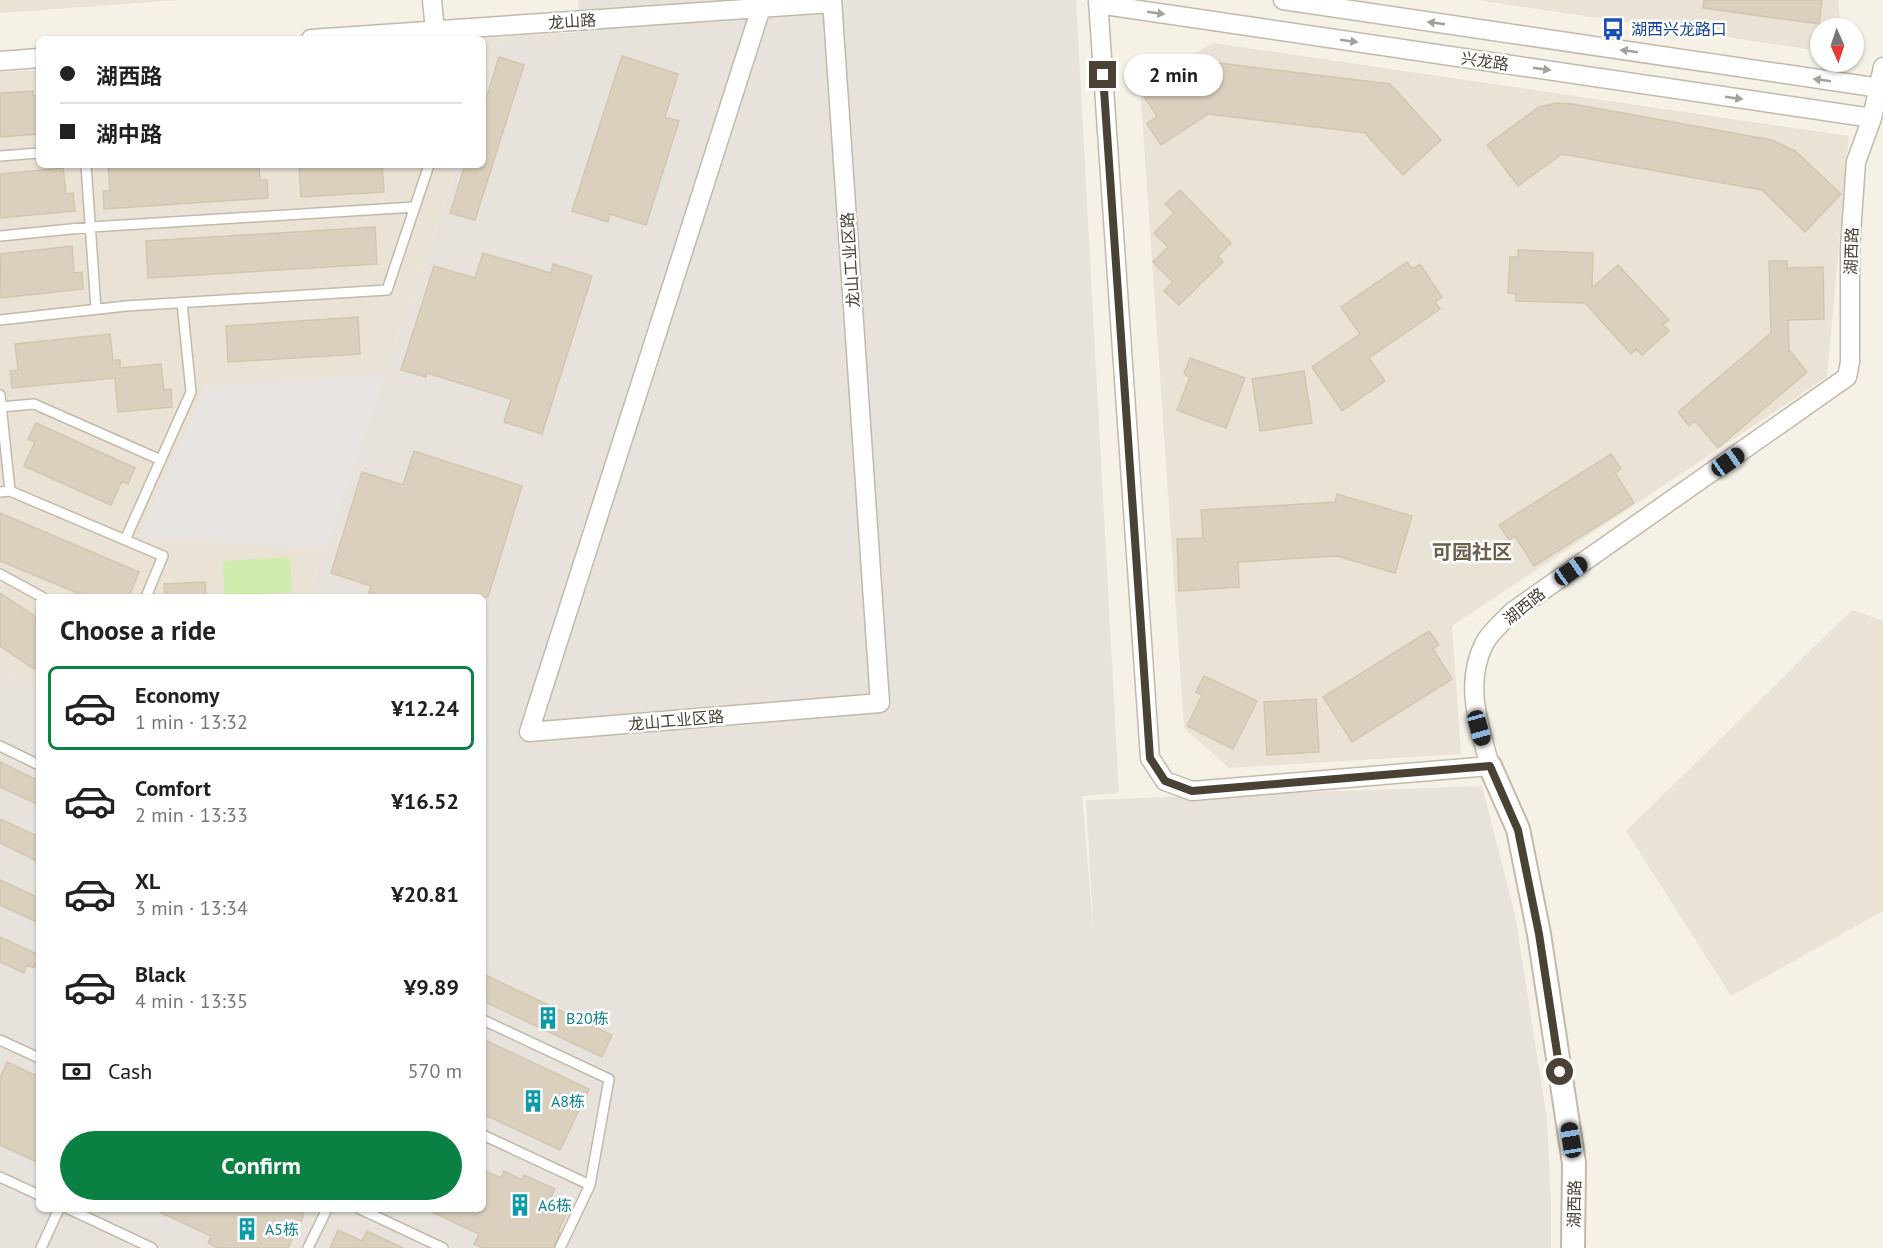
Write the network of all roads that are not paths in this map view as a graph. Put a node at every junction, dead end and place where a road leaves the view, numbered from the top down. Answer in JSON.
{"nodes":[{"id":1,"x":432,"y":0,"type":"edge"},
{"id":2,"x":1283,"y":0,"type":"edge"},
{"id":3,"x":832,"y":1,"type":"edge"},
{"id":4,"x":1098,"y":2,"type":"edge"},
{"id":5,"x":761,"y":8,"type":"junction"},
{"id":6,"x":435,"y":30,"type":"junction"},
{"id":7,"x":352,"y":36,"type":"edge"},
{"id":8,"x":36,"y":58,"type":"edge"},
{"id":9,"x":0,"y":61,"type":"edge"},
{"id":10,"x":1883,"y":67,"type":"edge"},
{"id":11,"x":1880,"y":88,"type":"junction"},
{"id":12,"x":1872,"y":118,"type":"junction"},
{"id":13,"x":36,"y":153,"type":"edge"},
{"id":14,"x":0,"y":156,"type":"edge"},
{"id":15,"x":86,"y":168,"type":"edge"},
{"id":16,"x":428,"y":168,"type":"edge"},
{"id":17,"x":415,"y":207,"type":"junction"},
{"id":18,"x":91,"y":227,"type":"junction"},
{"id":19,"x":0,"y":236,"type":"edge"},
{"id":20,"x":182,"y":303,"type":"junction"},
{"id":21,"x":96,"y":309,"type":"junction"},
{"id":22,"x":0,"y":320,"type":"edge"},
{"id":23,"x":0,"y":395,"type":"edge"},
{"id":24,"x":1,"y":407,"type":"edge"},
{"id":25,"x":161,"y":460,"type":"junction"},
{"id":26,"x":5,"y":492,"type":"edge"},
{"id":27,"x":125,"y":540,"type":"junction"},
{"id":28,"x":0,"y":574,"type":"edge"},
{"id":29,"x":37,"y":594,"type":"edge"},
{"id":30,"x":147,"y":594,"type":"edge"},
{"id":31,"x":0,"y":746,"type":"edge"},
{"id":32,"x":36,"y":764,"type":"edge"},
{"id":33,"x":1490,"y":766,"type":"junction"},
{"id":34,"x":486,"y":1021,"type":"edge"},
{"id":35,"x":0,"y":1040,"type":"edge"},
{"id":36,"x":36,"y":1057,"type":"edge"},
{"id":37,"x":486,"y":1136,"type":"edge"},
{"id":38,"x":0,"y":1177,"type":"edge"},
{"id":39,"x":590,"y":1185,"type":"junction"},
{"id":40,"x":36,"y":1194,"type":"edge"},
{"id":41,"x":58,"y":1212,"type":"edge"},
{"id":42,"x":75,"y":1212,"type":"edge"},
{"id":43,"x":326,"y":1212,"type":"edge"},
{"id":44,"x":366,"y":1212,"type":"edge"},
{"id":45,"x":41,"y":1248,"type":"edge"},
{"id":46,"x":152,"y":1248,"type":"edge"},
{"id":47,"x":308,"y":1248,"type":"edge"},
{"id":48,"x":443,"y":1248,"type":"edge"},
{"id":49,"x":560,"y":1248,"type":"edge"},
{"id":50,"x":1573,"y":1248,"type":"edge"}],
"edges":[{"from":1,"to":6,"type":"street"},
{"from":11,"to":2,"type":"street","name":"兴龙路","one_way":true},
{"from":3,"to":5,"type":"street","name":"龙山路"},
{"from":3,"to":5,"type":"street","name":"龙山工业区路"},
{"from":4,"to":12,"type":"street","name":"兴龙路","one_way":true},
{"from":4,"to":33,"type":"street"},
{"from":5,"to":6,"type":"street","name":"龙山路"},
{"from":6,"to":7,"type":"street","name":"龙山路"},
{"from":8,"to":9,"type":"street"},
{"from":10,"to":11,"type":"street","name":"湖西路"},
{"from":11,"to":12,"type":"street","name":"湖西路"},
{"from":12,"to":33,"type":"street","name":"湖西路"},
{"from":13,"to":14,"type":"lane"},
{"from":15,"to":18,"type":"lane"},
{"from":16,"to":17,"type":"lane"},
{"from":17,"to":18,"type":"lane"},
{"from":17,"to":20,"type":"lane"},
{"from":18,"to":19,"type":"lane"},
{"from":18,"to":21,"type":"lane"},
{"from":20,"to":21,"type":"lane"},
{"from":20,"to":25,"type":"lane"},
{"from":21,"to":22,"type":"lane"},
{"from":23,"to":24,"type":"lane"},
{"from":24,"to":25,"type":"lane"},
{"from":24,"to":26,"type":"lane"},
{"from":25,"to":27,"type":"lane"},
{"from":26,"to":27,"type":"lane"},
{"from":27,"to":30,"type":"lane"},
{"from":28,"to":29,"type":"lane"},
{"from":31,"to":32,"type":"lane"},
{"from":33,"to":50,"type":"street","name":"湖西路"},
{"from":34,"to":39,"type":"lane"},
{"from":35,"to":36,"type":"lane"},
{"from":37,"to":39,"type":"lane"},
{"from":38,"to":40,"type":"lane"},
{"from":39,"to":49,"type":"lane"},
{"from":41,"to":45,"type":"lane"},
{"from":42,"to":46,"type":"lane"},
{"from":43,"to":47,"type":"lane"},
{"from":44,"to":48,"type":"lane"}]}
